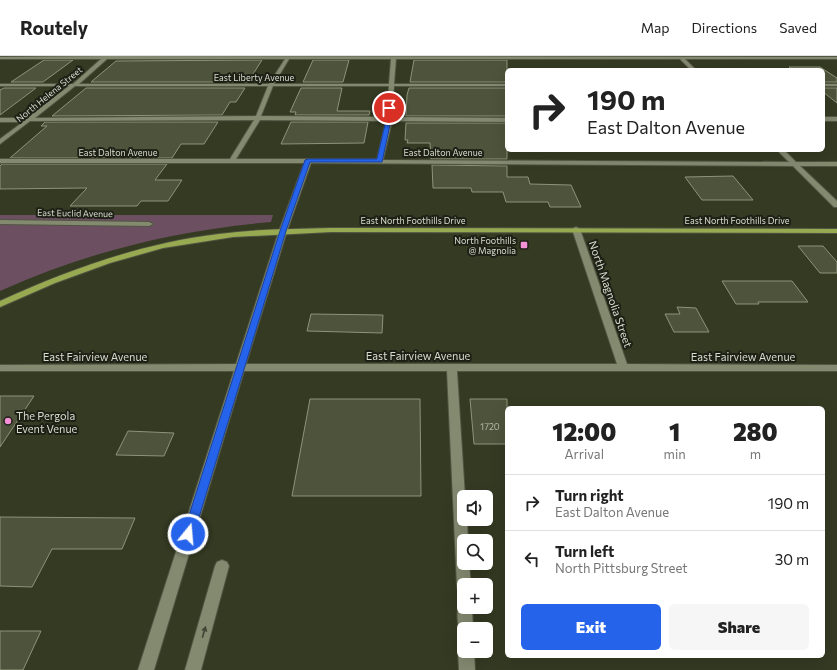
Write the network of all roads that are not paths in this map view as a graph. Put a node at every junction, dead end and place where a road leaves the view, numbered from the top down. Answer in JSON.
{"nodes":[{"id":1,"x":106,"y":57,"type":"edge"},
{"id":2,"x":289,"y":57,"type":"edge"},
{"id":3,"x":394,"y":57,"type":"edge"},
{"id":4,"x":680,"y":57,"type":"edge"},
{"id":5,"x":0,"y":58,"type":"edge"},
{"id":6,"x":837,"y":58,"type":"edge"},
{"id":7,"x":692,"y":68,"type":"edge"},
{"id":8,"x":0,"y":85,"type":"edge"},
{"id":9,"x":74,"y":85,"type":"junction"},
{"id":10,"x":271,"y":85,"type":"junction"},
{"id":11,"x":390,"y":85,"type":"junction"},
{"id":12,"x":505,"y":85,"type":"edge"},
{"id":13,"x":825,"y":85,"type":"edge"},
{"id":14,"x":837,"y":85,"type":"edge"},
{"id":15,"x":258,"y":118,"type":"junction"},
{"id":16,"x":825,"y":119,"type":"edge"},
{"id":17,"x":837,"y":119,"type":"edge"},
{"id":18,"x":0,"y":120,"type":"edge"},
{"id":19,"x":30,"y":120,"type":"junction"},
{"id":20,"x":389,"y":120,"type":"junction"},
{"id":21,"x":505,"y":120,"type":"edge"},
{"id":22,"x":0,"y":142,"type":"edge"},
{"id":23,"x":782,"y":152,"type":"edge"},
{"id":24,"x":308,"y":160,"type":"junction"},
{"id":25,"x":0,"y":161,"type":"edge"},
{"id":26,"x":232,"y":161,"type":"junction"},
{"id":27,"x":380,"y":161,"type":"junction"},
{"id":28,"x":795,"y":164,"type":"junction"},
{"id":29,"x":837,"y":164,"type":"edge"},
{"id":30,"x":837,"y":205,"type":"edge"},
{"id":31,"x":0,"y":222,"type":"edge"},
{"id":32,"x":149,"y":224,"type":"dead end"},
{"id":33,"x":576,"y":230,"type":"junction"},
{"id":34,"x":283,"y":231,"type":"junction"},
{"id":35,"x":837,"y":231,"type":"edge"},
{"id":36,"x":0,"y":304,"type":"edge"},
{"id":37,"x":452,"y":367,"type":"junction"},
{"id":38,"x":623,"y":367,"type":"junction"},
{"id":39,"x":0,"y":368,"type":"edge"},
{"id":40,"x":240,"y":368,"type":"junction"},
{"id":41,"x":837,"y":368,"type":"edge"},
{"id":42,"x":222,"y":566,"type":"dead end"},
{"id":43,"x":464,"y":578,"type":"edge"},
{"id":44,"x":466,"y":658,"type":"edge"},
{"id":45,"x":146,"y":670,"type":"edge"},
{"id":46,"x":193,"y":670,"type":"edge"},
{"id":47,"x":467,"y":670,"type":"edge"}],
"edges":[{"from":1,"to":2,"type":"street"},
{"from":1,"to":5,"type":"street"},
{"from":1,"to":9,"type":"street","name":"North Helena Street"},
{"from":2,"to":3,"type":"street"},
{"from":2,"to":10,"type":"street"},
{"from":3,"to":4,"type":"street"},
{"from":3,"to":11,"type":"street"},
{"from":4,"to":6,"type":"street"},
{"from":4,"to":7,"type":"street"},
{"from":8,"to":9,"type":"street","name":"East Liberty Avenue"},
{"from":9,"to":10,"type":"street","name":"East Liberty Avenue"},
{"from":9,"to":19,"type":"street","name":"North Helena Street"},
{"from":10,"to":11,"type":"street","name":"East Liberty Avenue"},
{"from":10,"to":15,"type":"street"},
{"from":11,"to":12,"type":"street","name":"East Liberty Avenue"},
{"from":11,"to":20,"type":"street"},
{"from":13,"to":14,"type":"street"},
{"from":15,"to":19,"type":"street"},
{"from":15,"to":20,"type":"street"},
{"from":15,"to":26,"type":"street"},
{"from":16,"to":17,"type":"street"},
{"from":18,"to":19,"type":"street"},
{"from":19,"to":22,"type":"street","name":"North Helena Street"},
{"from":20,"to":21,"type":"street"},
{"from":20,"to":27,"type":"street"},
{"from":23,"to":28,"type":"street"},
{"from":24,"to":26,"type":"street","name":"East Dalton Avenue"},
{"from":24,"to":27,"type":"street","name":"East Dalton Avenue"},
{"from":24,"to":34,"type":"street"},
{"from":25,"to":26,"type":"street","name":"East Dalton Avenue"},
{"from":27,"to":28,"type":"street","name":"East Dalton Avenue"},
{"from":28,"to":29,"type":"street","name":"East Dalton Avenue"},
{"from":28,"to":30,"type":"street"},
{"from":31,"to":32,"type":"street","name":"East Euclid Avenue"},
{"from":33,"to":34,"type":"main road","name":"East North Foothills Drive"},
{"from":33,"to":35,"type":"main road","name":"East North Foothills Drive"},
{"from":33,"to":38,"type":"street","name":"North Magnolia Street"},
{"from":34,"to":36,"type":"main road","name":"East North Foothills Drive"},
{"from":34,"to":40,"type":"street"},
{"from":37,"to":38,"type":"street","name":"East Fairview Avenue"},
{"from":37,"to":40,"type":"street","name":"East Fairview Avenue"},
{"from":37,"to":43,"type":"street"},
{"from":38,"to":41,"type":"street","name":"East Fairview Avenue"},
{"from":39,"to":40,"type":"street","name":"East Fairview Avenue"},
{"from":40,"to":45,"type":"street"},
{"from":46,"to":42,"type":"street","one_way":true},
{"from":44,"to":47,"type":"street"}]}
